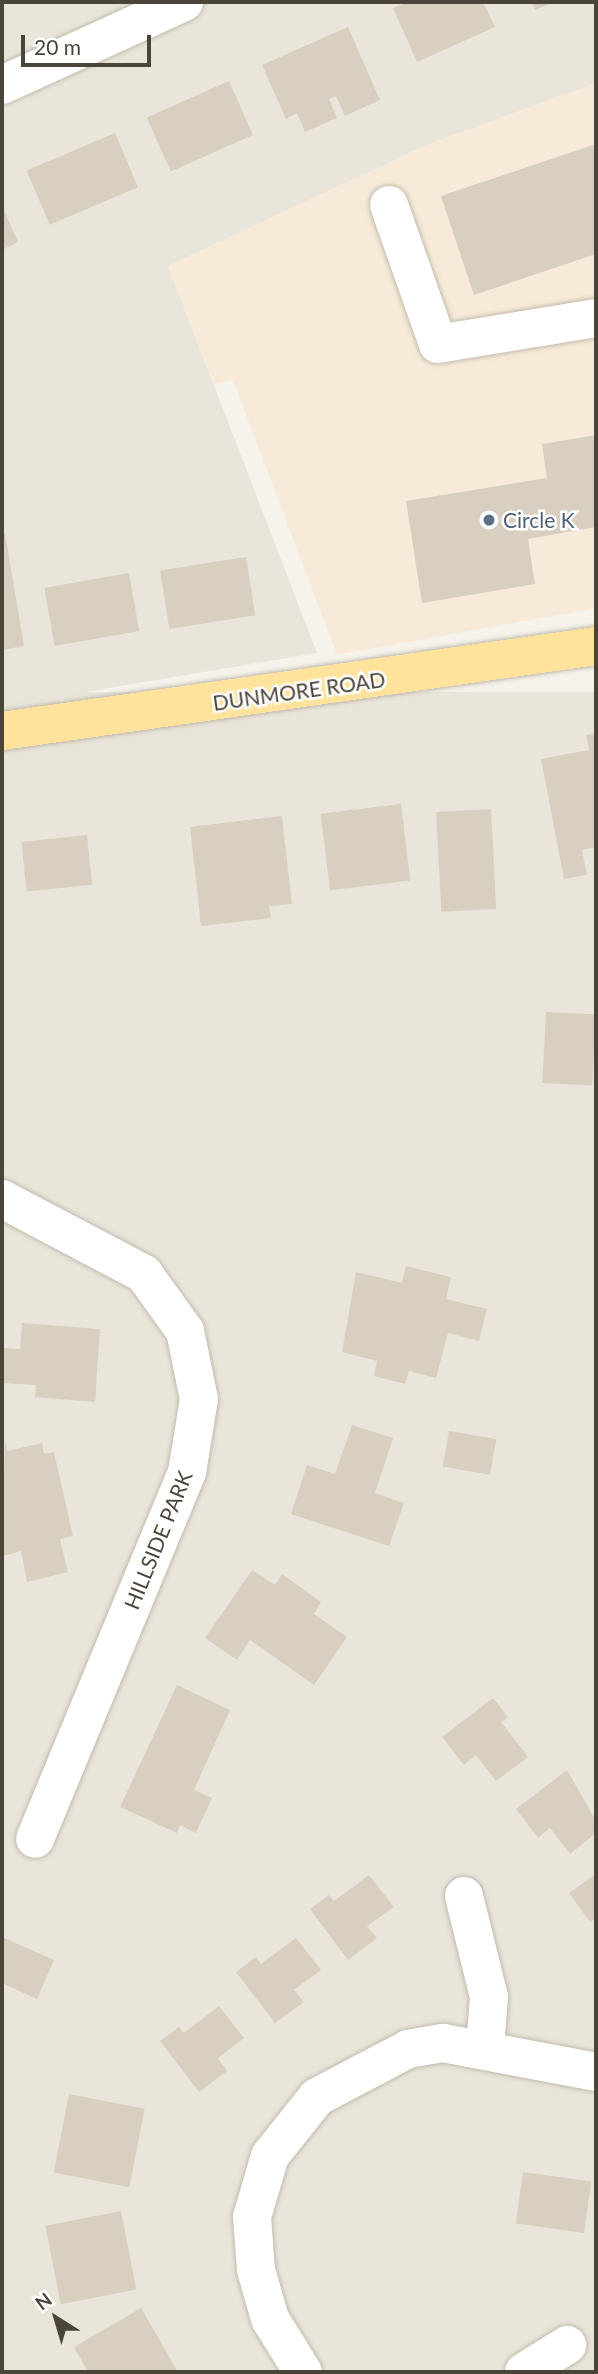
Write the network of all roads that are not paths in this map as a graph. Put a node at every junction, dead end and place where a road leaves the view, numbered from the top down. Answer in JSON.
{"nodes":[{"id":1,"x":184,"y":2,"type":"edge"},
{"id":2,"x":2,"y":85,"type":"edge"},
{"id":3,"x":389,"y":205,"type":"dead end"},
{"id":4,"x":596,"y":318,"type":"edge"},
{"id":5,"x":596,"y":646,"type":"edge"},
{"id":6,"x":2,"y":731,"type":"edge"},
{"id":7,"x":2,"y":1199,"type":"edge"},
{"id":8,"x":35,"y":1839,"type":"dead end"},
{"id":9,"x":464,"y":1896,"type":"dead end"},
{"id":10,"x":485,"y":2048,"type":"junction"},
{"id":11,"x":596,"y":2072,"type":"edge"},
{"id":12,"x":567,"y":2345,"type":"dead end"},
{"id":13,"x":303,"y":2372,"type":"edge"},
{"id":14,"x":524,"y":2372,"type":"edge"}],
"edges":[{"from":1,"to":2,"type":"street"},
{"from":3,"to":4,"type":"street"},
{"from":5,"to":6,"type":"main road","name":"DUNMORE ROAD"},
{"from":7,"to":8,"type":"street","name":"HILLSIDE PARK"},
{"from":9,"to":10,"type":"street"},
{"from":10,"to":11,"type":"street"},
{"from":10,"to":13,"type":"street"},
{"from":12,"to":14,"type":"street"}]}
